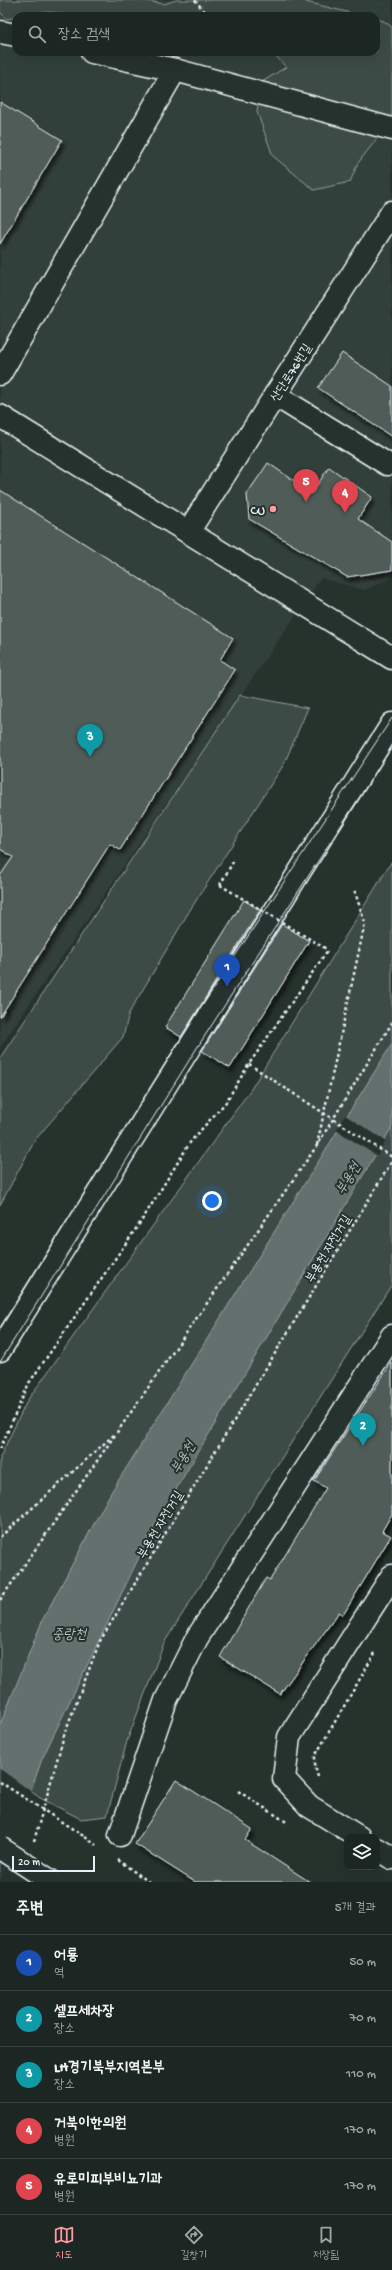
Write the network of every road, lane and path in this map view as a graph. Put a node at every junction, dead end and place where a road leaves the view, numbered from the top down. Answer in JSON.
{"nodes":[{"id":1,"x":195,"y":0,"type":"edge"},
{"id":2,"x":205,"y":12,"type":"edge"},
{"id":3,"x":0,"y":32,"type":"edge"},
{"id":4,"x":12,"y":34,"type":"edge"},
{"id":5,"x":110,"y":56,"type":"edge"},
{"id":6,"x":175,"y":70,"type":"junction"},
{"id":7,"x":392,"y":129,"type":"edge"},
{"id":8,"x":392,"y":212,"type":"edge"},
{"id":9,"x":0,"y":374,"type":"edge"},
{"id":10,"x":275,"y":395,"type":"junction"},
{"id":11,"x":0,"y":416,"type":"edge"},
{"id":12,"x":387,"y":464,"type":"dead end"},
{"id":13,"x":188,"y":532,"type":"junction"},
{"id":14,"x":392,"y":658,"type":"edge"},
{"id":15,"x":392,"y":724,"type":"edge"},
{"id":16,"x":230,"y":861,"type":"dead end"},
{"id":17,"x":354,"y":889,"type":"dead end"},
{"id":18,"x":392,"y":1023,"type":"edge"},
{"id":19,"x":249,"y":1064,"type":"junction"},
{"id":20,"x":316,"y":1147,"type":"junction"},
{"id":21,"x":392,"y":1157,"type":"edge"},
{"id":22,"x":392,"y":1161,"type":"edge"},
{"id":23,"x":392,"y":1336,"type":"edge"},
{"id":24,"x":0,"y":1350,"type":"edge"},
{"id":25,"x":120,"y":1429,"type":"junction"},
{"id":26,"x":0,"y":1449,"type":"edge"},
{"id":27,"x":0,"y":1537,"type":"edge"},
{"id":28,"x":392,"y":1576,"type":"edge"},
{"id":29,"x":0,"y":1600,"type":"edge"},
{"id":30,"x":376,"y":1652,"type":"dead end"},
{"id":31,"x":319,"y":1779,"type":"dead end"},
{"id":32,"x":0,"y":1782,"type":"edge"},
{"id":33,"x":354,"y":1834,"type":"edge"},
{"id":34,"x":120,"y":1835,"type":"dead end"},
{"id":35,"x":85,"y":1837,"type":"dead end"},
{"id":36,"x":34,"y":1844,"type":"dead end"},
{"id":37,"x":0,"y":1848,"type":"edge"},
{"id":38,"x":380,"y":1850,"type":"edge"},
{"id":39,"x":392,"y":1858,"type":"edge"},
{"id":40,"x":52,"y":1882,"type":"edge"}],
"edges":[{"from":1,"to":2,"type":"path"},
{"from":3,"to":4,"type":"main road"},
{"from":5,"to":6,"type":"main road"},
{"from":6,"to":7,"type":"main road"},
{"from":6,"to":9,"type":"main road"},
{"from":8,"to":10,"type":"main road","name":"산단로76번길"},
{"from":10,"to":12,"type":"main road"},
{"from":10,"to":13,"type":"main road","name":"산단로76번길"},
{"from":11,"to":13,"type":"main road"},
{"from":13,"to":14,"type":"main road"},
{"from":15,"to":24,"type":"main road"},
{"from":16,"to":19,"type":"path","bridge":true},
{"from":17,"to":20,"type":"path"},
{"from":18,"to":20,"type":"path"},
{"from":19,"to":21,"type":"path","bridge":true},
{"from":19,"to":26,"type":"path"},
{"from":20,"to":25,"type":"path"},
{"from":22,"to":36,"type":"path","name":"부용천 자전거길"},
{"from":23,"to":34,"type":"main road"},
{"from":25,"to":27,"type":"path"},
{"from":25,"to":29,"type":"path"},
{"from":28,"to":33,"type":"main road"},
{"from":30,"to":31,"type":"path"},
{"from":32,"to":35,"type":"path","bridge":true},
{"from":37,"to":40,"type":"main road","bridge":true},
{"from":38,"to":39,"type":"main road"}]}
